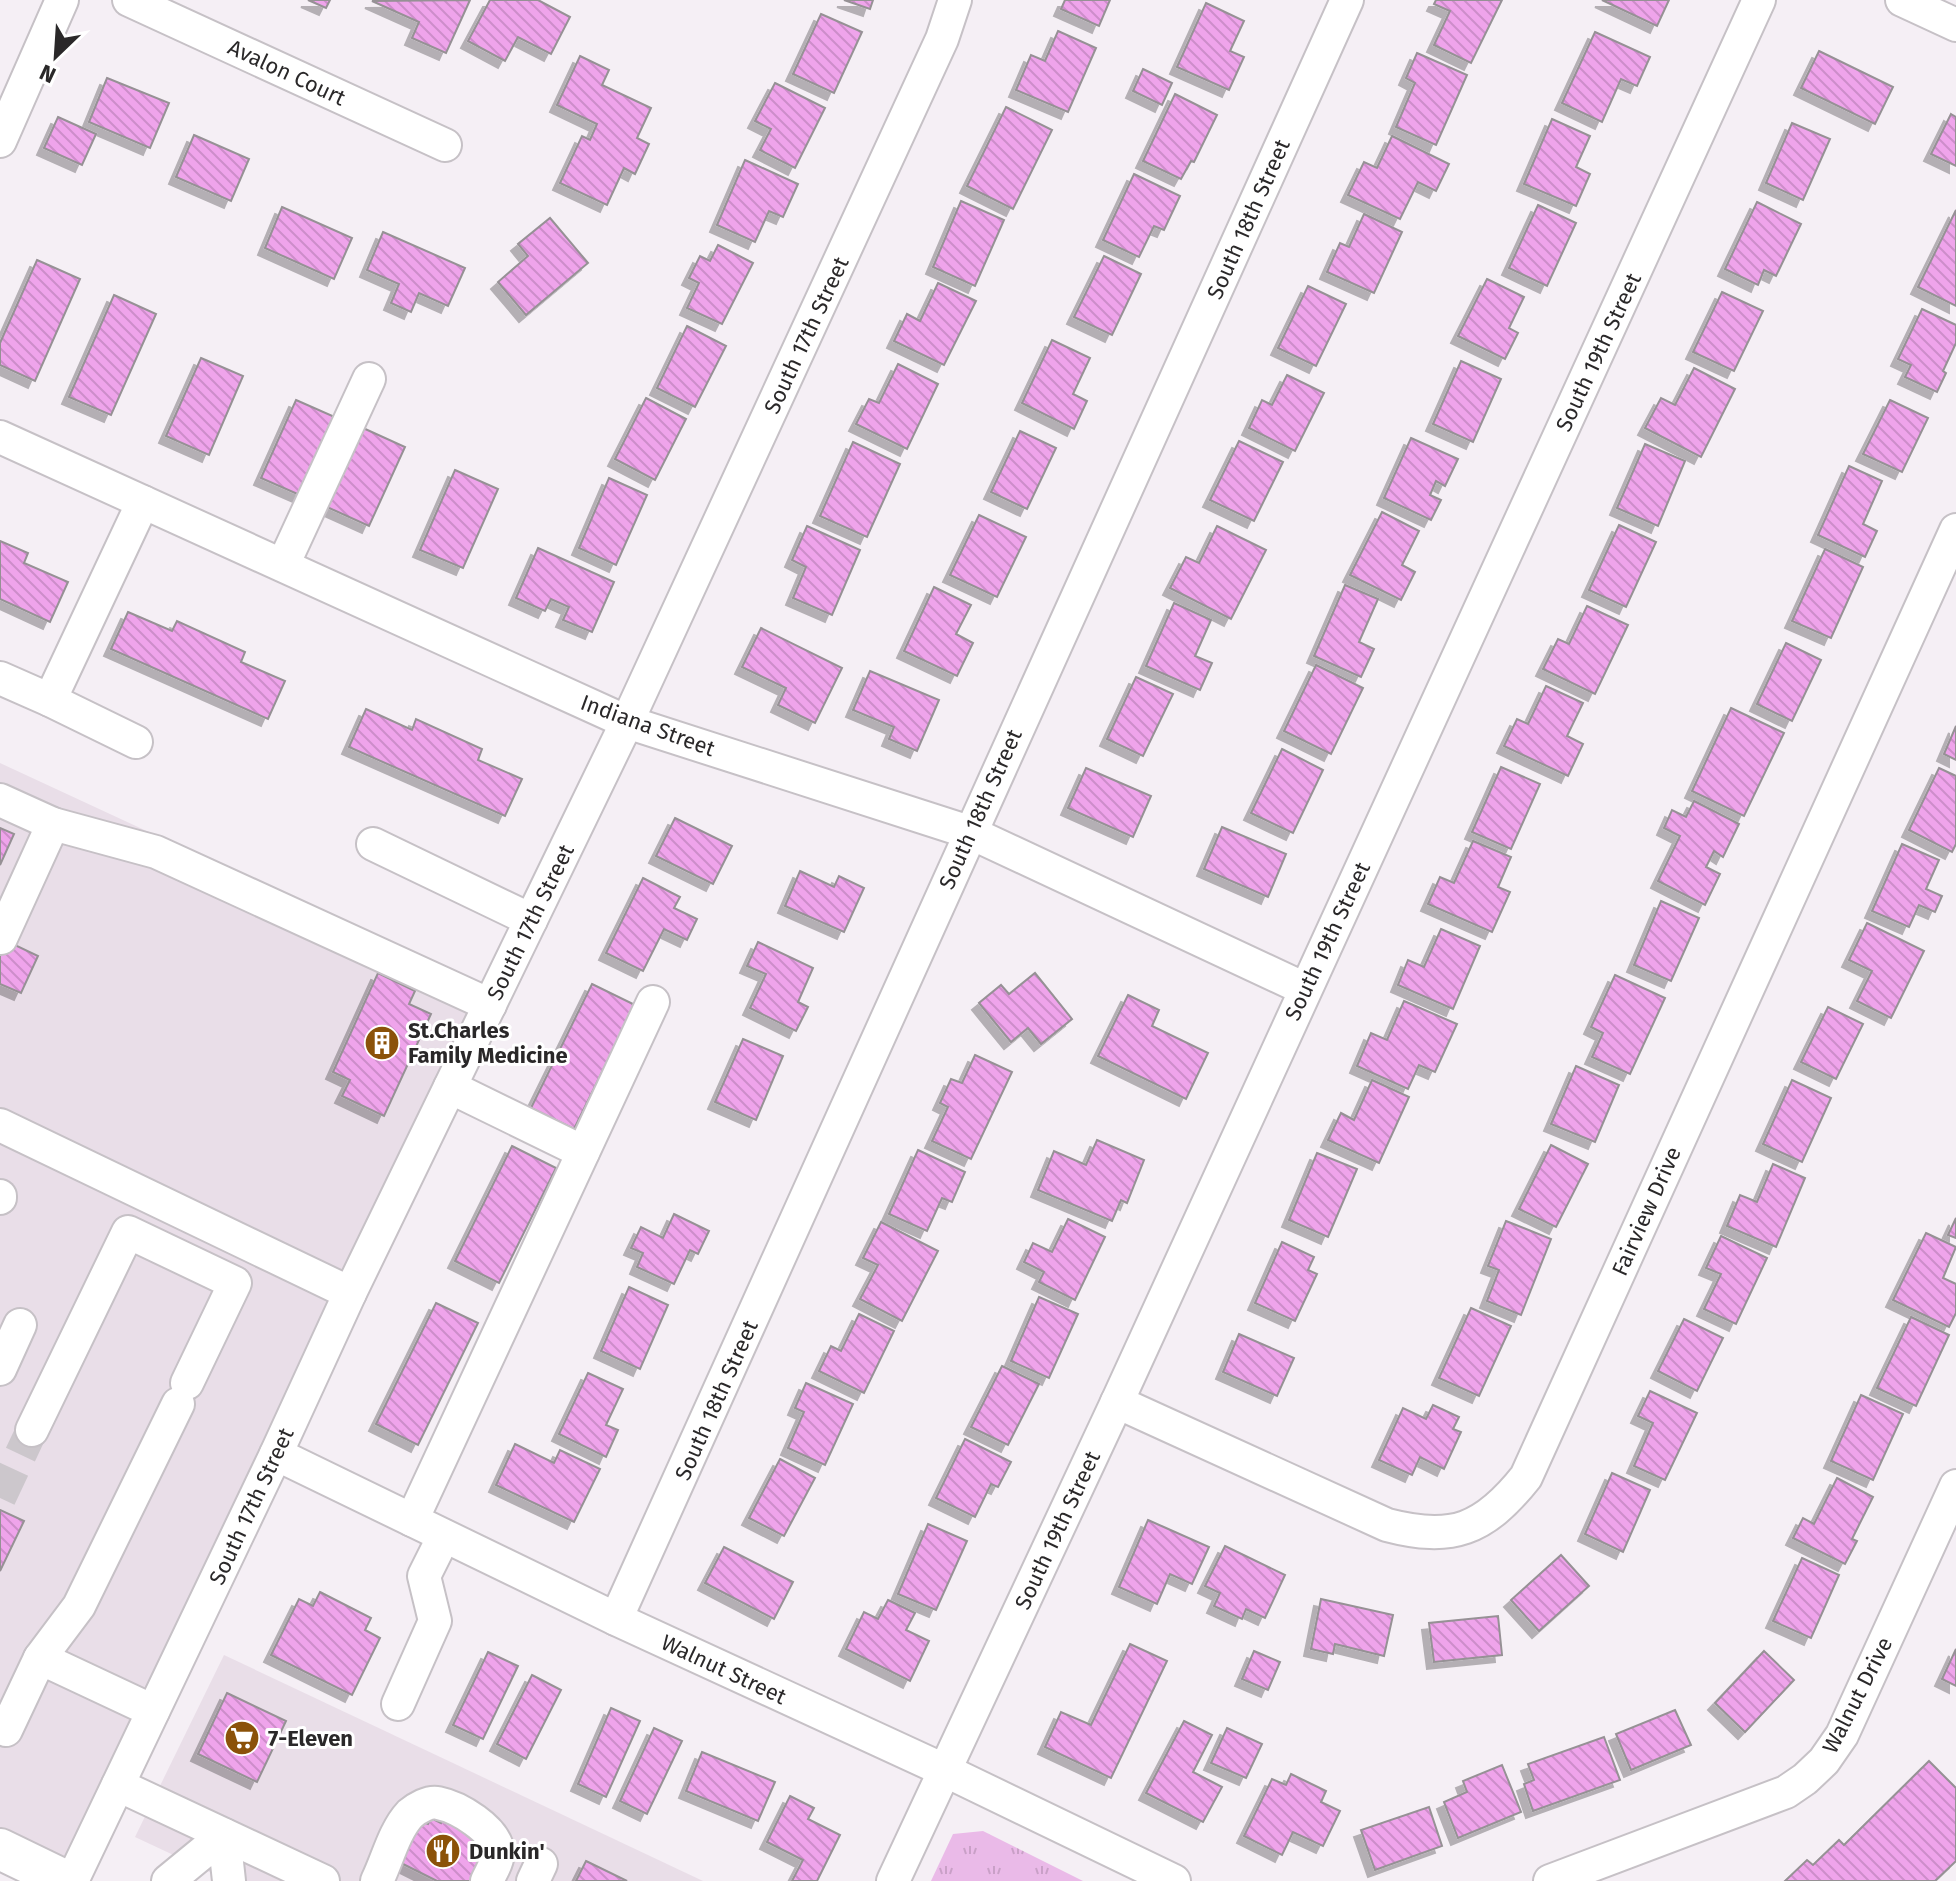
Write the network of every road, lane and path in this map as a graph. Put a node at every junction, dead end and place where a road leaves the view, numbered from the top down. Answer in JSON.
{"nodes":[{"id":1,"x":62,"y":0,"type":"edge"},
{"id":2,"x":129,"y":0,"type":"edge"},
{"id":3,"x":955,"y":0,"type":"edge"},
{"id":4,"x":1347,"y":0,"type":"edge"},
{"id":5,"x":1759,"y":0,"type":"edge"},
{"id":6,"x":1902,"y":0,"type":"edge"},
{"id":7,"x":1956,"y":25,"type":"edge"},
{"id":8,"x":0,"y":141,"type":"edge"},
{"id":9,"x":445,"y":145,"type":"dead end"},
{"id":10,"x":369,"y":379,"type":"dead end"},
{"id":11,"x":0,"y":437,"type":"edge"},
{"id":12,"x":143,"y":502,"type":"junction"},
{"id":13,"x":1956,"y":530,"type":"edge"},
{"id":14,"x":283,"y":565,"type":"junction"},
{"id":15,"x":0,"y":678,"type":"edge"},
{"id":16,"x":50,"y":700,"type":"junction"},
{"id":17,"x":627,"y":722,"type":"junction"},
{"id":18,"x":136,"y":742,"type":"dead end"},
{"id":19,"x":0,"y":800,"type":"edge"},
{"id":20,"x":53,"y":824,"type":"junction"},
{"id":21,"x":969,"y":832,"type":"junction"},
{"id":22,"x":373,"y":844,"type":"dead end"},
{"id":23,"x":531,"y":920,"type":"junction"},
{"id":24,"x":1,"y":938,"type":"edge"},
{"id":25,"x":1305,"y":989,"type":"junction"},
{"id":26,"x":653,"y":1002,"type":"dead end"},
{"id":27,"x":490,"y":1005,"type":"junction"},
{"id":28,"x":450,"y":1087,"type":"junction"},
{"id":29,"x":0,"y":1125,"type":"edge"},
{"id":30,"x":583,"y":1152,"type":"junction"},
{"id":31,"x":350,"y":1293,"type":"junction"},
{"id":32,"x":20,"y":1325,"type":"dead end"},
{"id":33,"x":0,"y":1369,"type":"edge"},
{"id":34,"x":1117,"y":1402,"type":"junction"},
{"id":35,"x":32,"y":1430,"type":"tunnel mouth"},
{"id":36,"x":276,"y":1454,"type":"junction"},
{"id":37,"x":1956,"y":1486,"type":"edge"},
{"id":38,"x":412,"y":1520,"type":"junction"},
{"id":39,"x":444,"y":1536,"type":"junction"},
{"id":40,"x":616,"y":1619,"type":"junction"},
{"id":41,"x":40,"y":1658,"type":"junction"},
{"id":42,"x":398,"y":1704,"type":"dead end"},
{"id":43,"x":153,"y":1711,"type":"junction"},
{"id":44,"x":0,"y":1727,"type":"edge"},
{"id":45,"x":944,"y":1770,"type":"junction"},
{"id":46,"x":118,"y":1785,"type":"junction"},
{"id":47,"x":224,"y":1835,"type":"junction"},
{"id":48,"x":4,"y":1861,"type":"edge"},
{"id":49,"x":66,"y":1881,"type":"edge"},
{"id":50,"x":72,"y":1881,"type":"edge"},
{"id":51,"x":168,"y":1881,"type":"edge"},
{"id":52,"x":229,"y":1881,"type":"edge"},
{"id":53,"x":323,"y":1881,"type":"edge"},
{"id":54,"x":377,"y":1881,"type":"edge"},
{"id":55,"x":487,"y":1881,"type":"edge"},
{"id":56,"x":893,"y":1881,"type":"edge"},
{"id":57,"x":1174,"y":1881,"type":"edge"},
{"id":58,"x":1550,"y":1881,"type":"edge"}],
"edges":[{"from":1,"to":8,"type":"street"},
{"from":2,"to":9,"type":"street","name":"Avalon Court"},
{"from":3,"to":17,"type":"street","name":"South 17th Street"},
{"from":4,"to":21,"type":"street","name":"South 18th Street"},
{"from":5,"to":25,"type":"street","name":"South 19th Street"},
{"from":6,"to":7,"type":"street"},
{"from":10,"to":14,"type":"street"},
{"from":11,"to":12,"type":"street","name":"Indiana Street"},
{"from":12,"to":14,"type":"street","name":"Indiana Street"},
{"from":12,"to":16,"type":"street"},
{"from":13,"to":34,"type":"street","name":"Fairview Drive"},
{"from":14,"to":17,"type":"street","name":"Indiana Street"},
{"from":15,"to":16,"type":"street"},
{"from":16,"to":18,"type":"street"},
{"from":17,"to":21,"type":"street","name":"Indiana Street"},
{"from":17,"to":23,"type":"street","name":"South 17th Street"},
{"from":19,"to":20,"type":"street"},
{"from":20,"to":24,"type":"street"},
{"from":20,"to":27,"type":"street"},
{"from":21,"to":25,"type":"street","name":"Indiana Street"},
{"from":21,"to":40,"type":"street","name":"South 18th Street"},
{"from":22,"to":23,"type":"street"},
{"from":23,"to":27,"type":"street","name":"South 17th Street"},
{"from":25,"to":34,"type":"street","name":"South 19th Street"},
{"from":26,"to":30,"type":"street"},
{"from":27,"to":28,"type":"street","name":"South 17th Street"},
{"from":28,"to":30,"type":"street"},
{"from":28,"to":31,"type":"street","name":"South 17th Street"},
{"from":29,"to":31,"type":"street"},
{"from":30,"to":38,"type":"street"},
{"from":31,"to":36,"type":"street","name":"South 17th Street"},
{"from":32,"to":33,"type":"street"},
{"from":34,"to":45,"type":"street","name":"South 19th Street"},
{"from":35,"to":41,"type":"street"},
{"from":36,"to":38,"type":"street","name":"Walnut Street"},
{"from":36,"to":43,"type":"street","name":"South 17th Street"},
{"from":37,"to":58,"type":"street","name":"Walnut Drive"},
{"from":38,"to":39,"type":"street","name":"Walnut Street"},
{"from":39,"to":40,"type":"street","name":"Walnut Street"},
{"from":39,"to":42,"type":"street"},
{"from":40,"to":45,"type":"street","name":"Walnut Street"},
{"from":41,"to":43,"type":"street"},
{"from":41,"to":44,"type":"street"},
{"from":43,"to":46,"type":"street","name":"South 17th Street"},
{"from":45,"to":56,"type":"street","name":"South 19th Street"},
{"from":45,"to":57,"type":"street","name":"Walnut Street"},
{"from":46,"to":47,"type":"street"},
{"from":46,"to":50,"type":"street","name":"South 17th Street"},
{"from":47,"to":51,"type":"street"},
{"from":47,"to":52,"type":"street"},
{"from":47,"to":53,"type":"street"},
{"from":48,"to":49,"type":"main road"},
{"from":54,"to":55,"type":"street"}]}
